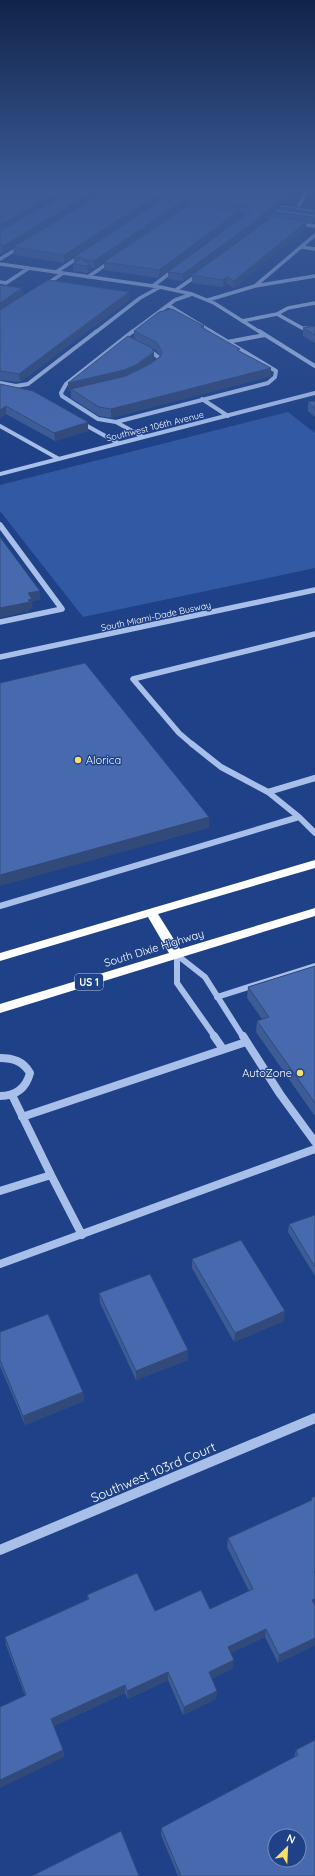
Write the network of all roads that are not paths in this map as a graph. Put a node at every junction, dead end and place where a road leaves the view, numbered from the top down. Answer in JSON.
{"nodes":[{"id":1,"x":17,"y":276,"type":"edge"},
{"id":2,"x":60,"y":276,"type":"edge"},
{"id":3,"x":79,"y":276,"type":"edge"},
{"id":4,"x":167,"y":276,"type":"edge"},
{"id":5,"x":197,"y":276,"type":"edge"},
{"id":6,"x":267,"y":276,"type":"edge"},
{"id":7,"x":315,"y":276,"type":"edge"},
{"id":8,"x":88,"y":277,"type":"joint"},
{"id":9,"x":0,"y":282,"type":"edge"},
{"id":10,"x":46,"y":284,"type":"junction"},
{"id":11,"x":54,"y":286,"type":"edge"},
{"id":12,"x":153,"y":286,"type":"junction"},
{"id":13,"x":254,"y":286,"type":"junction"},
{"id":14,"x":160,"y":287,"type":"junction"},
{"id":15,"x":39,"y":289,"type":"edge"},
{"id":16,"x":176,"y":290,"type":"junction"},
{"id":17,"x":192,"y":294,"type":"junction"},
{"id":18,"x":132,"y":297,"type":"dead end"},
{"id":19,"x":140,"y":298,"type":"junction"},
{"id":20,"x":208,"y":300,"type":"junction"},
{"id":21,"x":315,"y":302,"type":"edge"},
{"id":22,"x":168,"y":305,"type":"junction"},
{"id":23,"x":277,"y":314,"type":"junction"},
{"id":24,"x":242,"y":321,"type":"junction"},
{"id":25,"x":315,"y":329,"type":"edge"},
{"id":26,"x":265,"y":335,"type":"junction"},
{"id":27,"x":125,"y":338,"type":"junction"},
{"id":28,"x":131,"y":340,"type":"edge"},
{"id":29,"x":227,"y":342,"type":"junction"},
{"id":30,"x":142,"y":346,"type":"edge"},
{"id":31,"x":314,"y":364,"type":"edge"},
{"id":32,"x":150,"y":370,"type":"edge"},
{"id":33,"x":0,"y":383,"type":"edge"},
{"id":34,"x":69,"y":394,"type":"edge"},
{"id":35,"x":315,"y":394,"type":"edge"},
{"id":36,"x":62,"y":396,"type":"junction"},
{"id":37,"x":202,"y":399,"type":"junction"},
{"id":38,"x":228,"y":416,"type":"junction"},
{"id":39,"x":78,"y":421,"type":"edge"},
{"id":40,"x":116,"y":422,"type":"junction"},
{"id":41,"x":1,"y":428,"type":"edge"},
{"id":42,"x":143,"y":437,"type":"junction"},
{"id":43,"x":118,"y":444,"type":"junction"},
{"id":44,"x":59,"y":459,"type":"junction"},
{"id":45,"x":0,"y":474,"type":"edge"},
{"id":46,"x":0,"y":525,"type":"edge"},
{"id":47,"x":315,"y":590,"type":"edge"},
{"id":48,"x":0,"y":622,"type":"edge"},
{"id":49,"x":315,"y":634,"type":"edge"},
{"id":50,"x":0,"y":657,"type":"edge"},
{"id":51,"x":315,"y":778,"type":"edge"},
{"id":52,"x":268,"y":792,"type":"junction"},
{"id":53,"x":299,"y":817,"type":"junction"},
{"id":54,"x":315,"y":833,"type":"edge"},
{"id":55,"x":315,"y":864,"type":"edge"},
{"id":56,"x":0,"y":906,"type":"edge"},
{"id":57,"x":151,"y":912,"type":"junction"},
{"id":58,"x":315,"y":912,"type":"edge"},
{"id":59,"x":177,"y":955,"type":"junction"},
{"id":60,"x":0,"y":957,"type":"edge"},
{"id":61,"x":315,"y":966,"type":"edge"},
{"id":62,"x":216,"y":997,"type":"junction"},
{"id":63,"x":0,"y":1009,"type":"edge"},
{"id":64,"x":246,"y":1042,"type":"junction"},
{"id":65,"x":224,"y":1049,"type":"junction"},
{"id":66,"x":0,"y":1058,"type":"edge"},
{"id":67,"x":12,"y":1095,"type":"junction"},
{"id":68,"x":0,"y":1096,"type":"edge"},
{"id":69,"x":22,"y":1117,"type":"junction"},
{"id":70,"x":315,"y":1142,"type":"edge"},
{"id":71,"x":315,"y":1149,"type":"edge"},
{"id":72,"x":51,"y":1175,"type":"junction"},
{"id":73,"x":0,"y":1191,"type":"edge"},
{"id":74,"x":82,"y":1235,"type":"junction"},
{"id":75,"x":0,"y":1264,"type":"edge"},
{"id":76,"x":315,"y":1418,"type":"edge"},
{"id":77,"x":0,"y":1550,"type":"edge"}],
"edges":[{"from":1,"to":9,"type":"street"},
{"from":2,"to":10,"type":"street"},
{"from":3,"to":8,"type":"street"},
{"from":4,"to":12,"type":"street"},
{"from":5,"to":16,"type":"street"},
{"from":6,"to":13,"type":"street"},
{"from":7,"to":13,"type":"street"},
{"from":8,"to":12,"type":"street"},
{"from":10,"to":11,"type":"street"},
{"from":10,"to":15,"type":"street"},
{"from":12,"to":14,"type":"street"},
{"from":13,"to":20,"type":"street"},
{"from":14,"to":16,"type":"street"},
{"from":14,"to":19,"type":"street"},
{"from":16,"to":17,"type":"street"},
{"from":17,"to":20,"type":"street"},
{"from":17,"to":22,"type":"street"},
{"from":18,"to":19,"type":"street"},
{"from":19,"to":33,"type":"street"},
{"from":20,"to":24,"type":"street"},
{"from":21,"to":23,"type":"street"},
{"from":22,"to":27,"type":"street"},
{"from":22,"to":29,"type":"street"},
{"from":23,"to":24,"type":"street"},
{"from":23,"to":25,"type":"street"},
{"from":24,"to":26,"type":"street"},
{"from":26,"to":29,"type":"street"},
{"from":26,"to":31,"type":"street"},
{"from":27,"to":28,"type":"street"},
{"from":27,"to":36,"type":"street"},
{"from":29,"to":37,"type":"street"},
{"from":30,"to":32,"type":"street"},
{"from":34,"to":36,"type":"street"},
{"from":35,"to":38,"type":"street","name":"Southwest 106th Avenue"},
{"from":36,"to":40,"type":"street"},
{"from":37,"to":38,"type":"street"},
{"from":37,"to":40,"type":"street"},
{"from":38,"to":42,"type":"street","name":"Southwest 106th Avenue"},
{"from":39,"to":43,"type":"street"},
{"from":40,"to":42,"type":"street"},
{"from":41,"to":44,"type":"street"},
{"from":42,"to":43,"type":"street","name":"Southwest 106th Avenue"},
{"from":43,"to":44,"type":"street","name":"Southwest 106th Avenue"},
{"from":44,"to":45,"type":"street","name":"Southwest 106th Avenue"},
{"from":46,"to":48,"type":"street"},
{"from":47,"to":50,"type":"street","name":"South Miami-Dade Busway"},
{"from":49,"to":52,"type":"street"},
{"from":51,"to":52,"type":"street"},
{"from":52,"to":53,"type":"street"},
{"from":53,"to":54,"type":"street"},
{"from":53,"to":56,"type":"street"},
{"from":55,"to":57,"type":"highway"},
{"from":57,"to":59,"type":"highway"},
{"from":57,"to":60,"type":"highway"},
{"from":58,"to":59,"type":"highway","name":"South Dixie Highway","number":"US 1"},
{"from":59,"to":62,"type":"street"},
{"from":59,"to":63,"type":"highway","name":"South Dixie Highway","number":"US 1"},
{"from":59,"to":65,"type":"street"},
{"from":61,"to":62,"type":"street"},
{"from":62,"to":64,"type":"street"},
{"from":64,"to":65,"type":"street"},
{"from":64,"to":70,"type":"street"},
{"from":65,"to":69,"type":"street"},
{"from":66,"to":67,"type":"street"},
{"from":67,"to":68,"type":"street"},
{"from":67,"to":69,"type":"street"},
{"from":69,"to":72,"type":"street"},
{"from":71,"to":74,"type":"street"},
{"from":72,"to":73,"type":"street"},
{"from":72,"to":74,"type":"street"},
{"from":74,"to":75,"type":"street"},
{"from":76,"to":77,"type":"street","name":"Southwest 103rd Court"}]}
